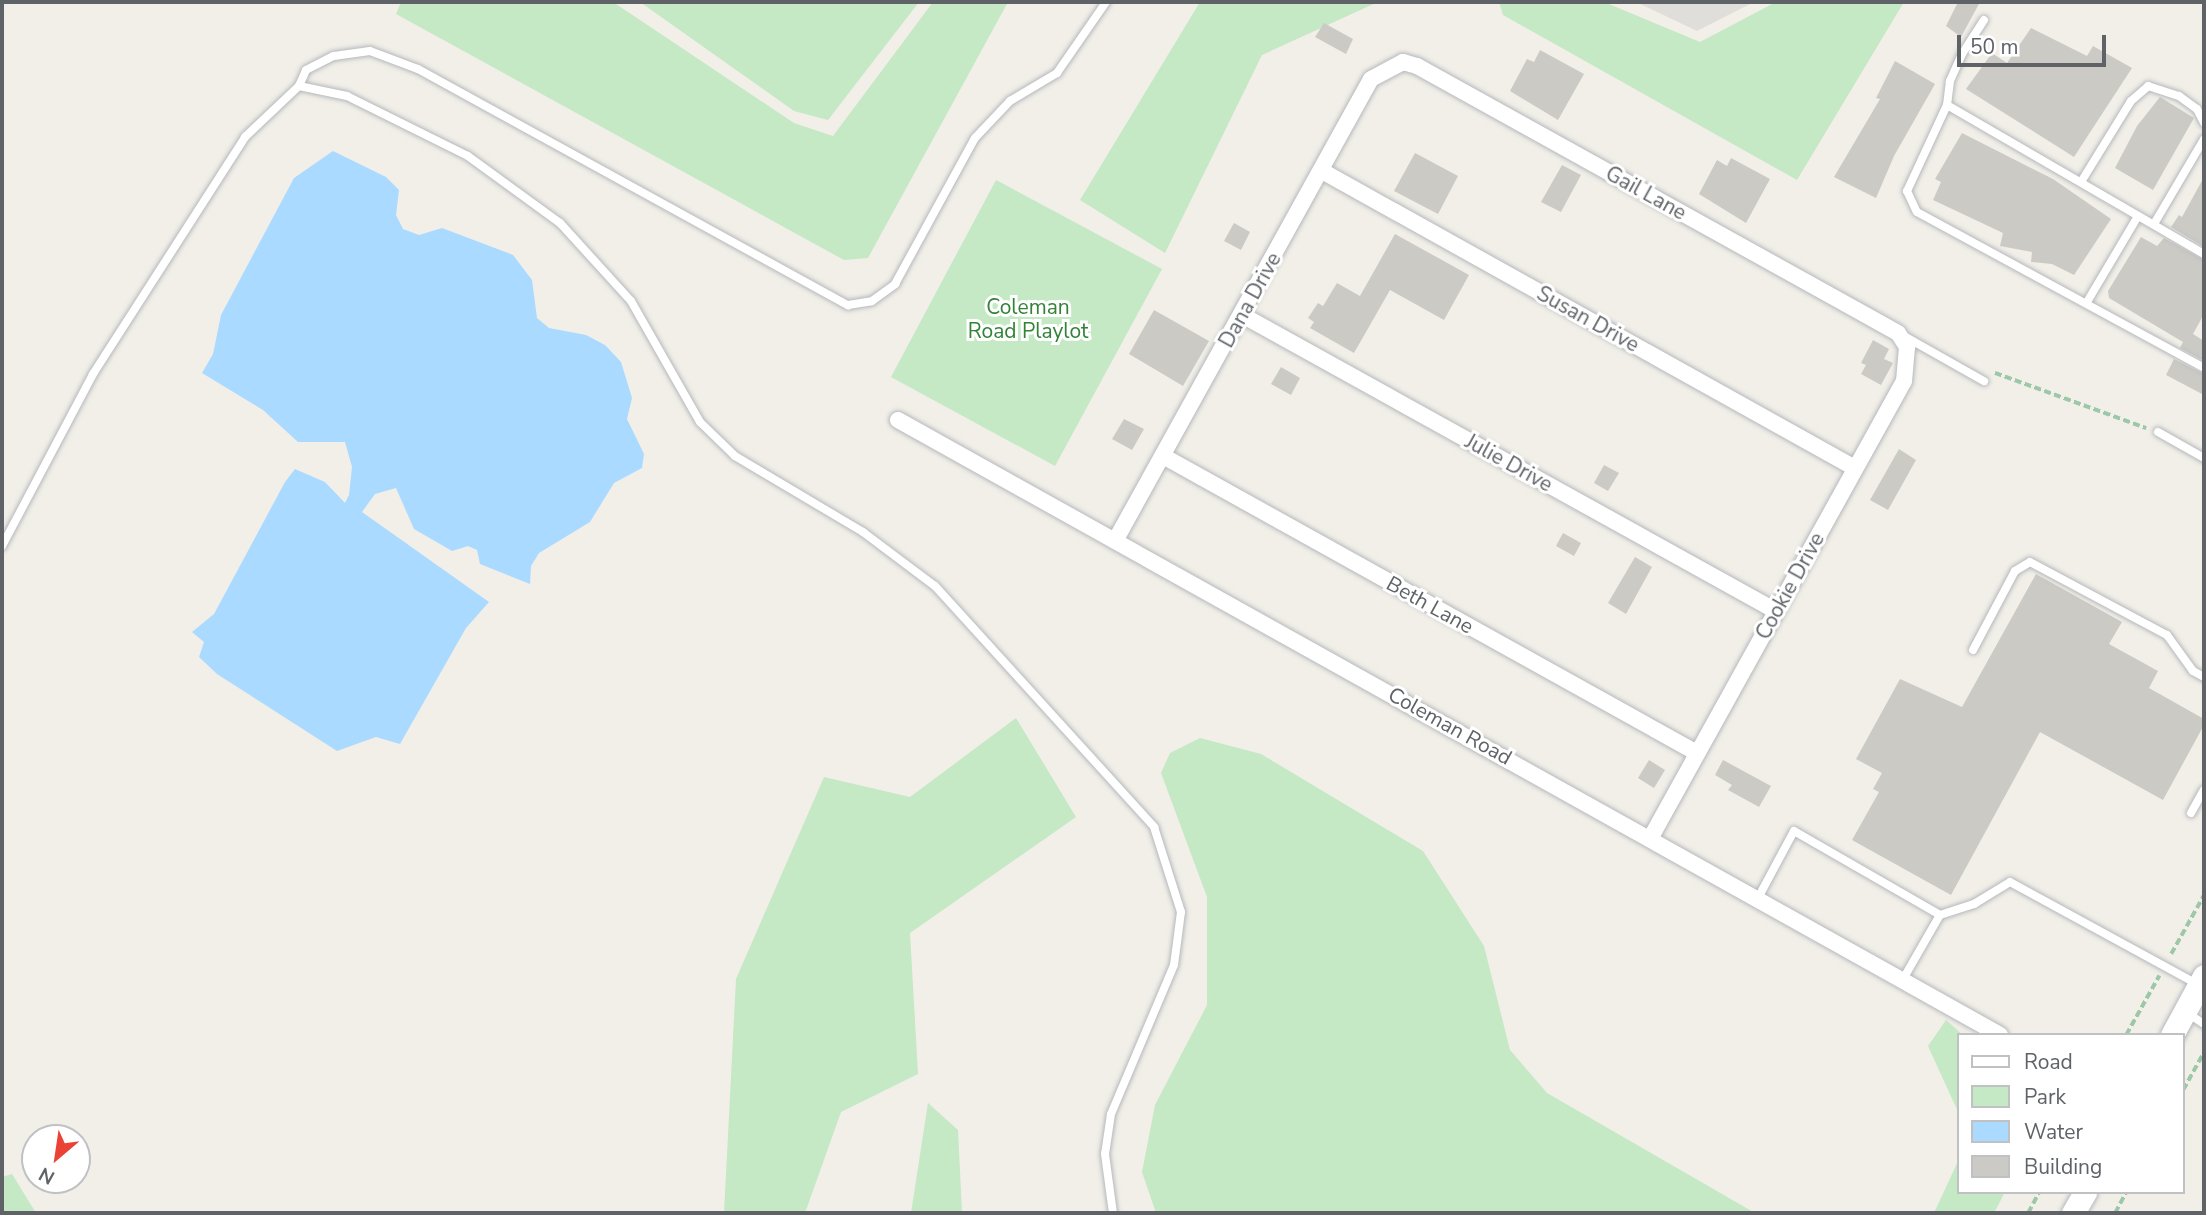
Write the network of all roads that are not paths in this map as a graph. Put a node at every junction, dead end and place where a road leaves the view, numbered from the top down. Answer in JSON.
{"nodes":[{"id":1,"x":1106,"y":2,"type":"edge"},
{"id":2,"x":1984,"y":20,"type":"dead end"},
{"id":3,"x":1391,"y":66,"type":"joint"},
{"id":4,"x":299,"y":86,"type":"junction"},
{"id":5,"x":1947,"y":105,"type":"junction"},
{"id":6,"x":2204,"y":122,"type":"edge"},
{"id":7,"x":2204,"y":139,"type":"edge"},
{"id":8,"x":1322,"y":171,"type":"junction"},
{"id":9,"x":2081,"y":182,"type":"junction"},
{"id":10,"x":2138,"y":216,"type":"junction"},
{"id":11,"x":2154,"y":224,"type":"junction"},
{"id":12,"x":2204,"y":254,"type":"edge"},
{"id":13,"x":2087,"y":302,"type":"junction"},
{"id":14,"x":1242,"y":315,"type":"junction"},
{"id":15,"x":1898,"y":333,"type":"junction"},
{"id":16,"x":2204,"y":368,"type":"edge"},
{"id":17,"x":1984,"y":381,"type":"road end"},
{"id":18,"x":898,"y":420,"type":"dead end"},
{"id":19,"x":2158,"y":432,"type":"road end"},
{"id":20,"x":1163,"y":456,"type":"junction"},
{"id":21,"x":2204,"y":458,"type":"edge"},
{"id":22,"x":1855,"y":468,"type":"junction"},
{"id":23,"x":1115,"y":541,"type":"junction"},
{"id":24,"x":2,"y":546,"type":"edge"},
{"id":25,"x":1776,"y":611,"type":"junction"},
{"id":26,"x":1973,"y":650,"type":"dead end"},
{"id":27,"x":2204,"y":677,"type":"edge"},
{"id":28,"x":1697,"y":753,"type":"junction"},
{"id":29,"x":2204,"y":790,"type":"edge"},
{"id":30,"x":2191,"y":813,"type":"dead end"},
{"id":31,"x":1651,"y":837,"type":"junction"},
{"id":32,"x":1758,"y":898,"type":"junction"},
{"id":33,"x":1940,"y":915,"type":"junction"},
{"id":34,"x":1902,"y":981,"type":"junction"},
{"id":35,"x":2202,"y":981,"type":"edge"},
{"id":36,"x":2185,"y":1011,"type":"junction"},
{"id":37,"x":2204,"y":1024,"type":"edge"},
{"id":38,"x":1996,"y":1033,"type":"edge"},
{"id":39,"x":2173,"y":1033,"type":"edge"},
{"id":40,"x":2084,"y":1194,"type":"edge"},
{"id":41,"x":1113,"y":1213,"type":"edge"},
{"id":42,"x":2073,"y":1213,"type":"edge"}],
"edges":[{"from":1,"to":4,"type":"lane"},
{"from":2,"to":5,"type":"lane"},
{"from":3,"to":8,"type":"street","name":"Dana Drive"},
{"from":3,"to":15,"type":"street","name":"Gail Lane"},
{"from":4,"to":24,"type":"lane"},
{"from":4,"to":41,"type":"lane"},
{"from":5,"to":9,"type":"lane"},
{"from":5,"to":13,"type":"lane"},
{"from":6,"to":9,"type":"lane"},
{"from":7,"to":11,"type":"lane"},
{"from":8,"to":14,"type":"street","name":"Dana Drive"},
{"from":8,"to":22,"type":"street","name":"Susan Drive"},
{"from":9,"to":10,"type":"lane"},
{"from":10,"to":11,"type":"lane"},
{"from":10,"to":13,"type":"lane"},
{"from":11,"to":12,"type":"lane"},
{"from":13,"to":16,"type":"lane"},
{"from":14,"to":20,"type":"street","name":"Dana Drive"},
{"from":14,"to":25,"type":"street","name":"Julie Drive"},
{"from":15,"to":17,"type":"lane"},
{"from":15,"to":22,"type":"street","name":"Cookie Drive"},
{"from":18,"to":23,"type":"street","name":"Coleman Road"},
{"from":19,"to":21,"type":"lane"},
{"from":20,"to":23,"type":"street","name":"Dana Drive"},
{"from":20,"to":28,"type":"street","name":"Beth Lane"},
{"from":22,"to":25,"type":"street","name":"Cookie Drive"},
{"from":23,"to":31,"type":"street","name":"Coleman Road"},
{"from":25,"to":28,"type":"street","name":"Cookie Drive"},
{"from":26,"to":27,"type":"lane"},
{"from":28,"to":31,"type":"street","name":"Cookie Drive"},
{"from":29,"to":30,"type":"lane"},
{"from":31,"to":32,"type":"street","name":"Coleman Road"},
{"from":32,"to":33,"type":"lane"},
{"from":32,"to":34,"type":"street","name":"Coleman Road"},
{"from":33,"to":34,"type":"lane"},
{"from":33,"to":35,"type":"lane"},
{"from":34,"to":38,"type":"street","name":"Coleman Road"},
{"from":35,"to":36,"type":"main road"},
{"from":36,"to":37,"type":"lane"},
{"from":36,"to":39,"type":"main road"},
{"from":40,"to":42,"type":"main road"}]}
